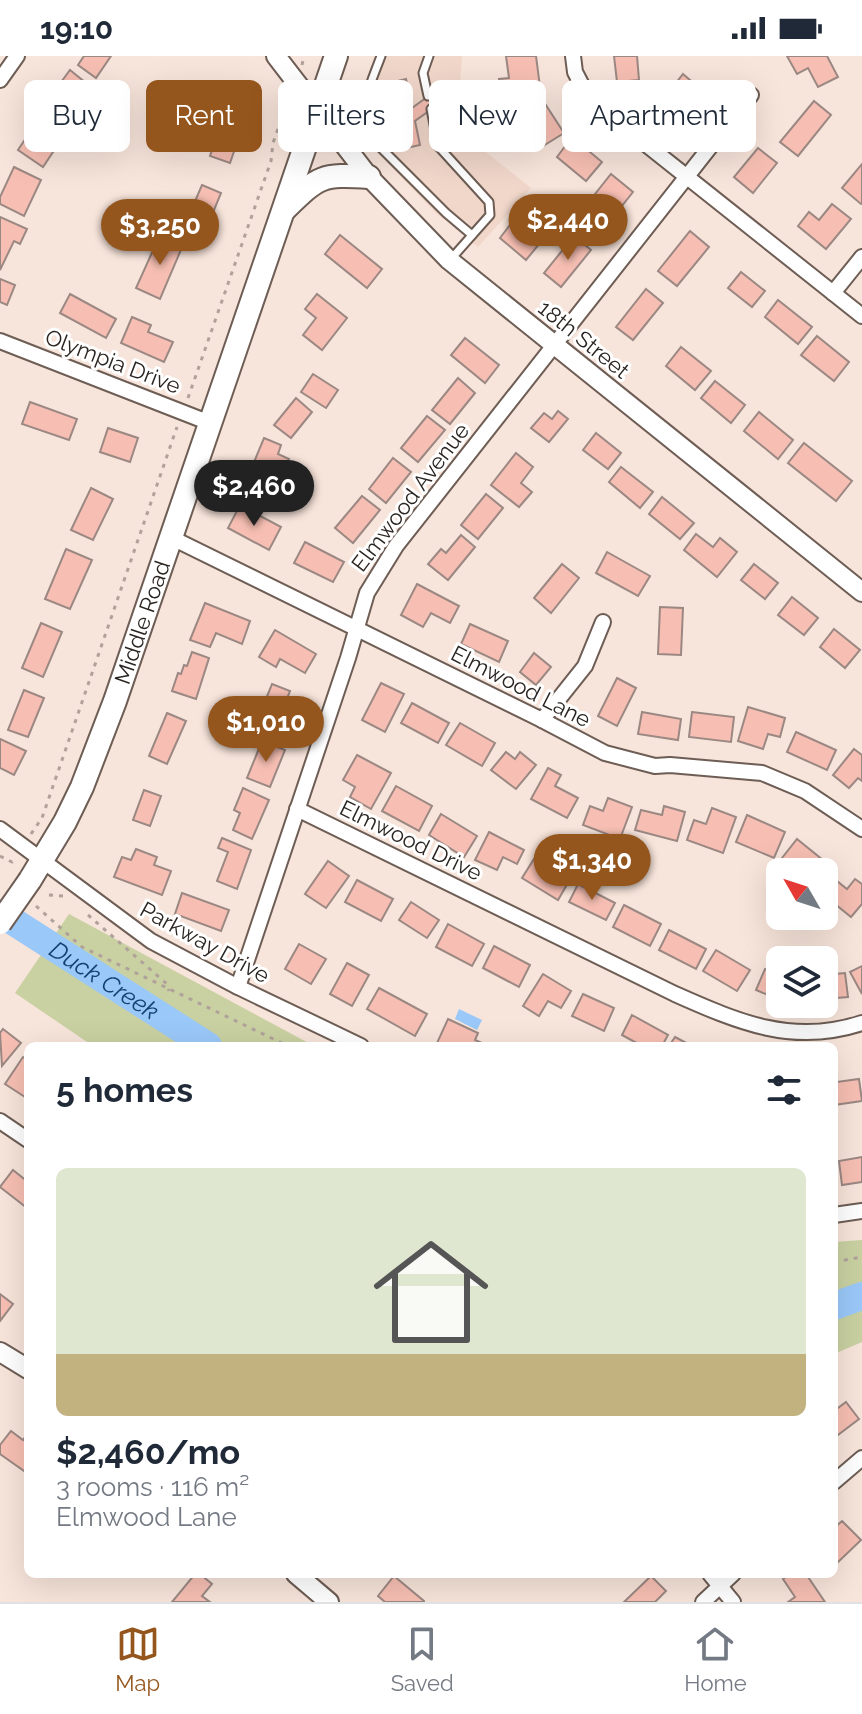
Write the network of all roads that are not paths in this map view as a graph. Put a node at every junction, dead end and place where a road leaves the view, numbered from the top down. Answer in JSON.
{"nodes":[{"id":1,"x":17,"y":56,"type":"edge"},
{"id":2,"x":276,"y":56,"type":"edge"},
{"id":3,"x":336,"y":56,"type":"edge"},
{"id":4,"x":381,"y":56,"type":"edge"},
{"id":5,"x":429,"y":56,"type":"edge"},
{"id":6,"x":573,"y":56,"type":"edge"},
{"id":7,"x":0,"y":80,"type":"edge"},
{"id":8,"x":294,"y":80,"type":"edge"},
{"id":9,"x":328,"y":80,"type":"edge"},
{"id":10,"x":428,"y":96,"type":"dead end"},
{"id":11,"x":302,"y":152,"type":"edge"},
{"id":12,"x":350,"y":152,"type":"edge"},
{"id":13,"x":443,"y":152,"type":"edge"},
{"id":14,"x":705,"y":152,"type":"edge"},
{"id":15,"x":686,"y":176,"type":"junction"},
{"id":16,"x":369,"y":177,"type":"junction"},
{"id":17,"x":281,"y":213,"type":"junction"},
{"id":18,"x":472,"y":235,"type":"junction"},
{"id":19,"x":862,"y":257,"type":"edge"},
{"id":20,"x":449,"y":260,"type":"junction"},
{"id":21,"x":833,"y":293,"type":"junction"},
{"id":22,"x":862,"y":316,"type":"edge"},
{"id":23,"x":0,"y":341,"type":"edge"},
{"id":24,"x":554,"y":346,"type":"junction"},
{"id":25,"x":210,"y":423,"type":"junction"},
{"id":26,"x":170,"y":537,"type":"junction"},
{"id":27,"x":862,"y":592,"type":"edge"},
{"id":28,"x":603,"y":622,"type":"dead end"},
{"id":29,"x":357,"y":628,"type":"junction"},
{"id":30,"x":542,"y":720,"type":"junction"},
{"id":31,"x":297,"y":809,"type":"junction"},
{"id":32,"x":0,"y":829,"type":"edge"},
{"id":33,"x":862,"y":829,"type":"edge"},
{"id":34,"x":33,"y":880,"type":"junction"},
{"id":35,"x":0,"y":923,"type":"edge"},
{"id":36,"x":238,"y":987,"type":"junction"},
{"id":37,"x":862,"y":1023,"type":"edge"},
{"id":38,"x":353,"y":1042,"type":"edge"},
{"id":39,"x":0,"y":1121,"type":"edge"},
{"id":40,"x":24,"y":1137,"type":"edge"},
{"id":41,"x":862,"y":1211,"type":"edge"},
{"id":42,"x":838,"y":1214,"type":"edge"},
{"id":43,"x":0,"y":1352,"type":"edge"},
{"id":44,"x":24,"y":1367,"type":"edge"},
{"id":45,"x":862,"y":1458,"type":"edge"},
{"id":46,"x":838,"y":1479,"type":"edge"},
{"id":47,"x":301,"y":1578,"type":"edge"},
{"id":48,"x":713,"y":1578,"type":"edge"},
{"id":49,"x":729,"y":1578,"type":"edge"},
{"id":50,"x":720,"y":1587,"type":"junction"},
{"id":51,"x":329,"y":1602,"type":"edge"},
{"id":52,"x":703,"y":1602,"type":"edge"},
{"id":53,"x":733,"y":1602,"type":"edge"}],
"edges":[{"from":1,"to":7,"type":"street"},
{"from":2,"to":8,"type":"street","name":"18th Street"},
{"from":3,"to":9,"type":"main road","name":"Middle Road"},
{"from":4,"to":18,"type":"lane"},
{"from":5,"to":10,"type":"lane"},
{"from":6,"to":15,"type":"street"},
{"from":11,"to":17,"type":"main road","name":"Middle Road"},
{"from":12,"to":16,"type":"street","name":"18th Street"},
{"from":13,"to":18,"type":"lane"},
{"from":14,"to":15,"type":"street","name":"Elmwood Avenue"},
{"from":15,"to":21,"type":"street"},
{"from":15,"to":24,"type":"street","name":"Elmwood Avenue"},
{"from":16,"to":17,"type":"main road","name":"Middle Road"},
{"from":16,"to":20,"type":"street","name":"18th Street"},
{"from":17,"to":25,"type":"main road","name":"Middle Road"},
{"from":18,"to":20,"type":"lane"},
{"from":19,"to":21,"type":"street"},
{"from":20,"to":24,"type":"street","name":"18th Street"},
{"from":21,"to":22,"type":"street"},
{"from":23,"to":25,"type":"street","name":"Olympia Drive"},
{"from":24,"to":27,"type":"street","name":"18th Street"},
{"from":24,"to":29,"type":"street","name":"Elmwood Avenue"},
{"from":25,"to":26,"type":"main road","name":"Middle Road"},
{"from":26,"to":29,"type":"street","name":"Elmwood Lane"},
{"from":26,"to":34,"type":"main road","name":"Middle Road"},
{"from":28,"to":30,"type":"street"},
{"from":29,"to":30,"type":"street","name":"Elmwood Lane"},
{"from":29,"to":31,"type":"street","name":"Elmwood Avenue"},
{"from":30,"to":33,"type":"street","name":"Elmwood Lane"},
{"from":31,"to":36,"type":"street","name":"Elmwood Avenue"},
{"from":31,"to":37,"type":"street","name":"Elmwood Drive"},
{"from":32,"to":34,"type":"street","name":"Parkway Drive"},
{"from":34,"to":35,"type":"main road","name":"Middle Road","bridge":true},
{"from":34,"to":36,"type":"street","name":"Parkway Drive"},
{"from":36,"to":38,"type":"street","name":"Parkway Drive"},
{"from":39,"to":40,"type":"street"},
{"from":41,"to":42,"type":"street"},
{"from":43,"to":44,"type":"street"},
{"from":45,"to":46,"type":"street"},
{"from":47,"to":51,"type":"street"},
{"from":48,"to":50,"type":"street"},
{"from":49,"to":50,"type":"street"},
{"from":50,"to":52,"type":"street"},
{"from":50,"to":53,"type":"street"}]}
